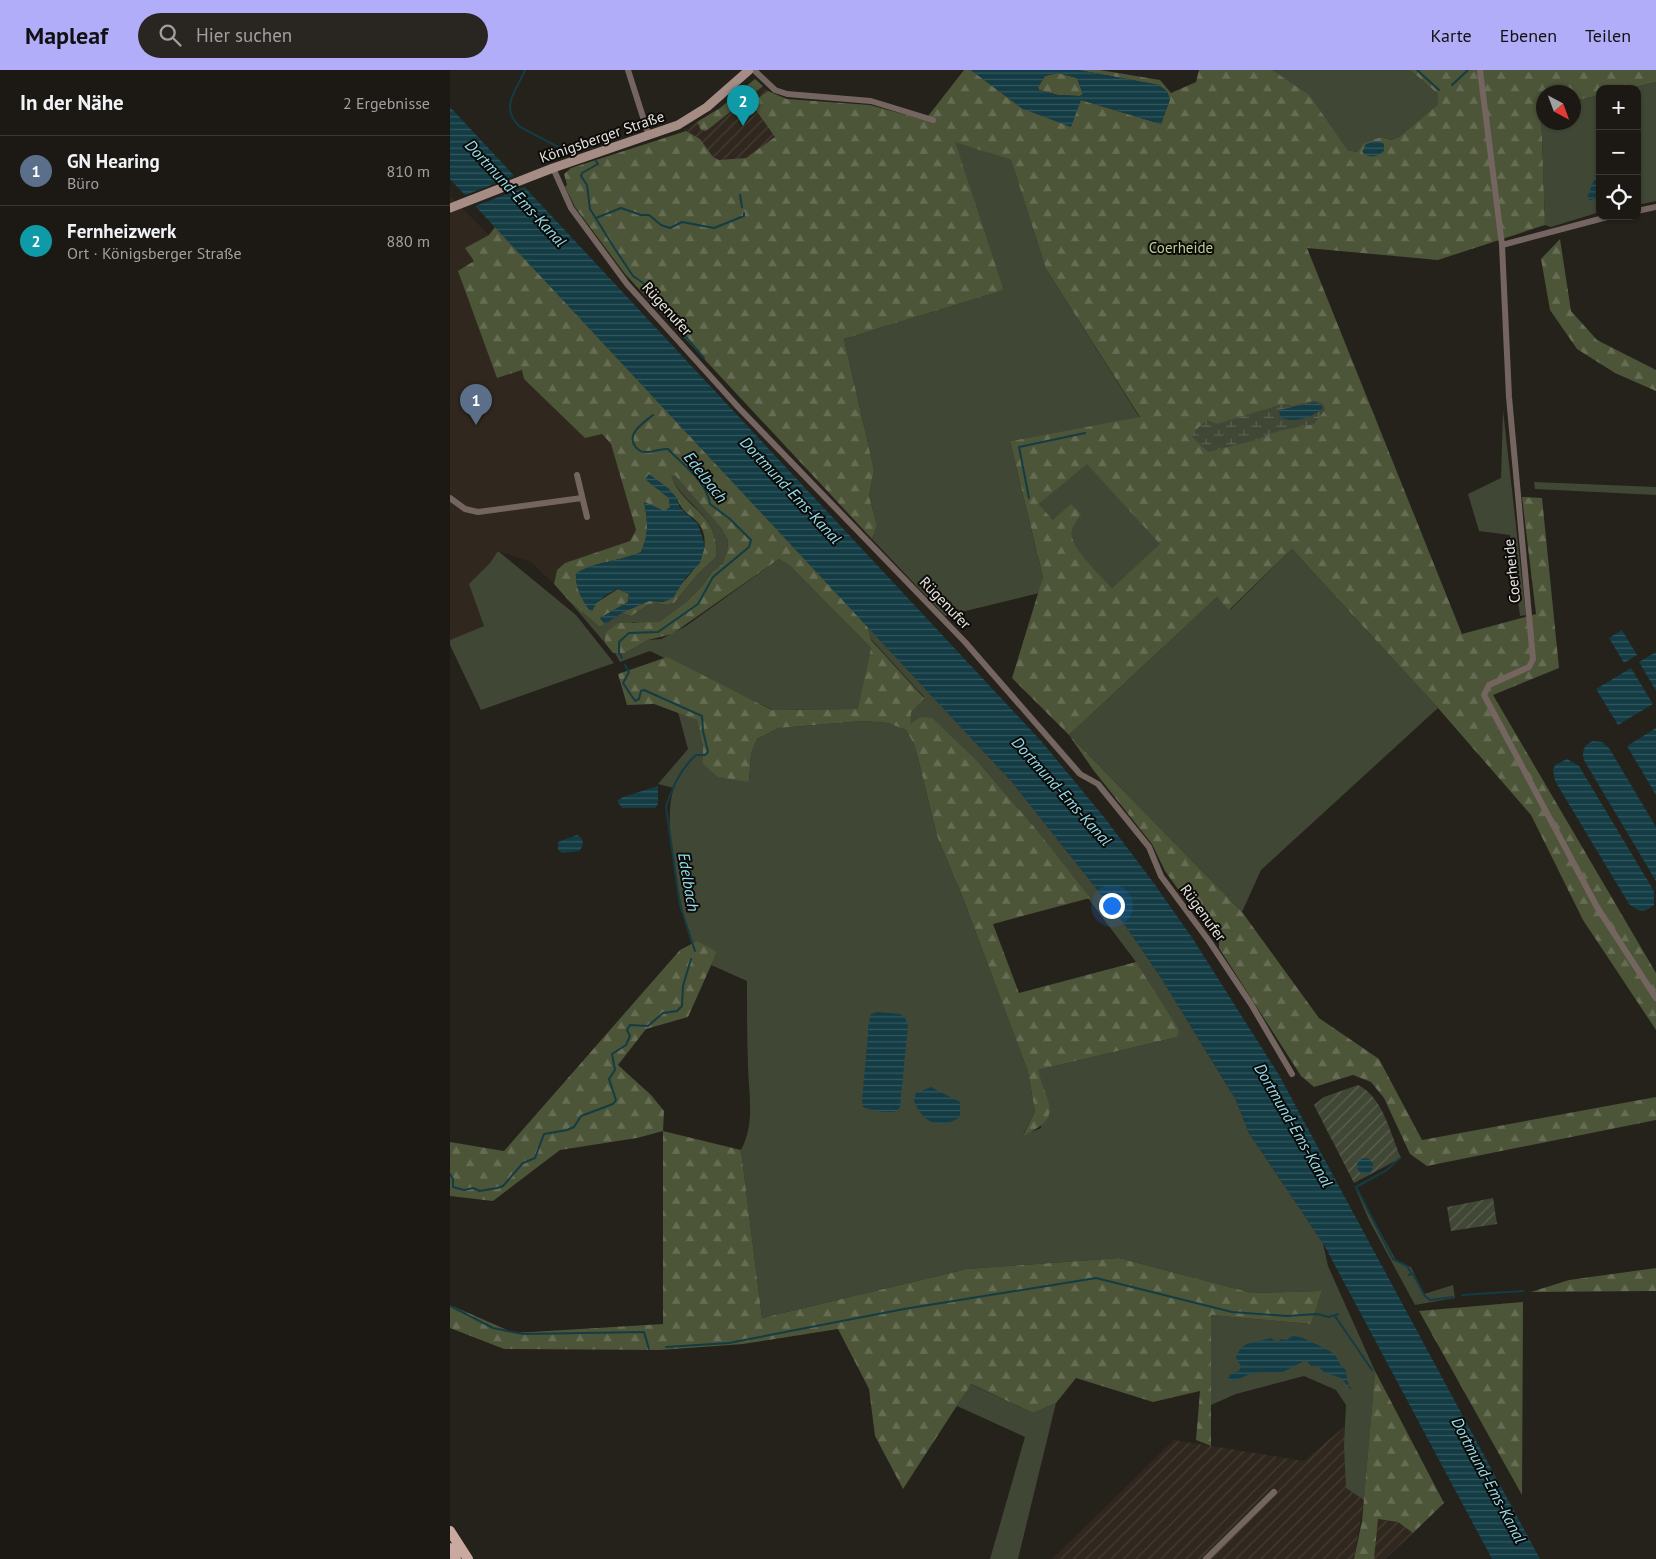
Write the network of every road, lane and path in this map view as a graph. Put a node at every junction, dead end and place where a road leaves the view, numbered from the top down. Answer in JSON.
{"nodes":[{"id":1,"x":628,"y":70,"type":"edge"},
{"id":2,"x":749,"y":70,"type":"edge"},
{"id":3,"x":754,"y":70,"type":"edge"},
{"id":4,"x":1480,"y":70,"type":"edge"},
{"id":5,"x":933,"y":120,"type":"dead end"},
{"id":6,"x":649,"y":136,"type":"junction"},
{"id":7,"x":553,"y":168,"type":"junction"},
{"id":8,"x":450,"y":208,"type":"edge"},
{"id":9,"x":1656,"y":208,"type":"edge"},
{"id":10,"x":1641,"y":210,"type":"edge"},
{"id":11,"x":1596,"y":220,"type":"edge"},
{"id":12,"x":1502,"y":245,"type":"junction"},
{"id":13,"x":577,"y":475,"type":"dead end"},
{"id":14,"x":450,"y":498,"type":"edge"},
{"id":15,"x":582,"y":498,"type":"junction"},
{"id":16,"x":587,"y":517,"type":"dead end"},
{"id":17,"x":1656,"y":998,"type":"edge"},
{"id":18,"x":1292,"y":1074,"type":"dead end"},
{"id":19,"x":1274,"y":1492,"type":"dead end"},
{"id":20,"x":450,"y":1531,"type":"edge"},
{"id":21,"x":450,"y":1548,"type":"edge"},
{"id":22,"x":456,"y":1559,"type":"edge"},
{"id":23,"x":468,"y":1559,"type":"edge"},
{"id":24,"x":1206,"y":1559,"type":"edge"}],
"edges":[{"from":1,"to":6,"type":"street"},
{"from":2,"to":6,"type":"street","name":"Königsberger Straße"},
{"from":3,"to":5,"type":"street"},
{"from":4,"to":12,"type":"street","name":"Coerheide"},
{"from":6,"to":7,"type":"street","name":"Königsberger Straße"},
{"from":7,"to":8,"type":"street","name":"Königsberger Straße"},
{"from":7,"to":18,"type":"street","name":"Rügenufer"},
{"from":9,"to":10,"type":"street"},
{"from":11,"to":12,"type":"street"},
{"from":12,"to":17,"type":"street","name":"Coerheide"},
{"from":13,"to":15,"type":"street"},
{"from":14,"to":15,"type":"street"},
{"from":15,"to":16,"type":"street"},
{"from":19,"to":24,"type":"street"},
{"from":20,"to":23,"type":"main road"},
{"from":21,"to":22,"type":"main road"}]}
